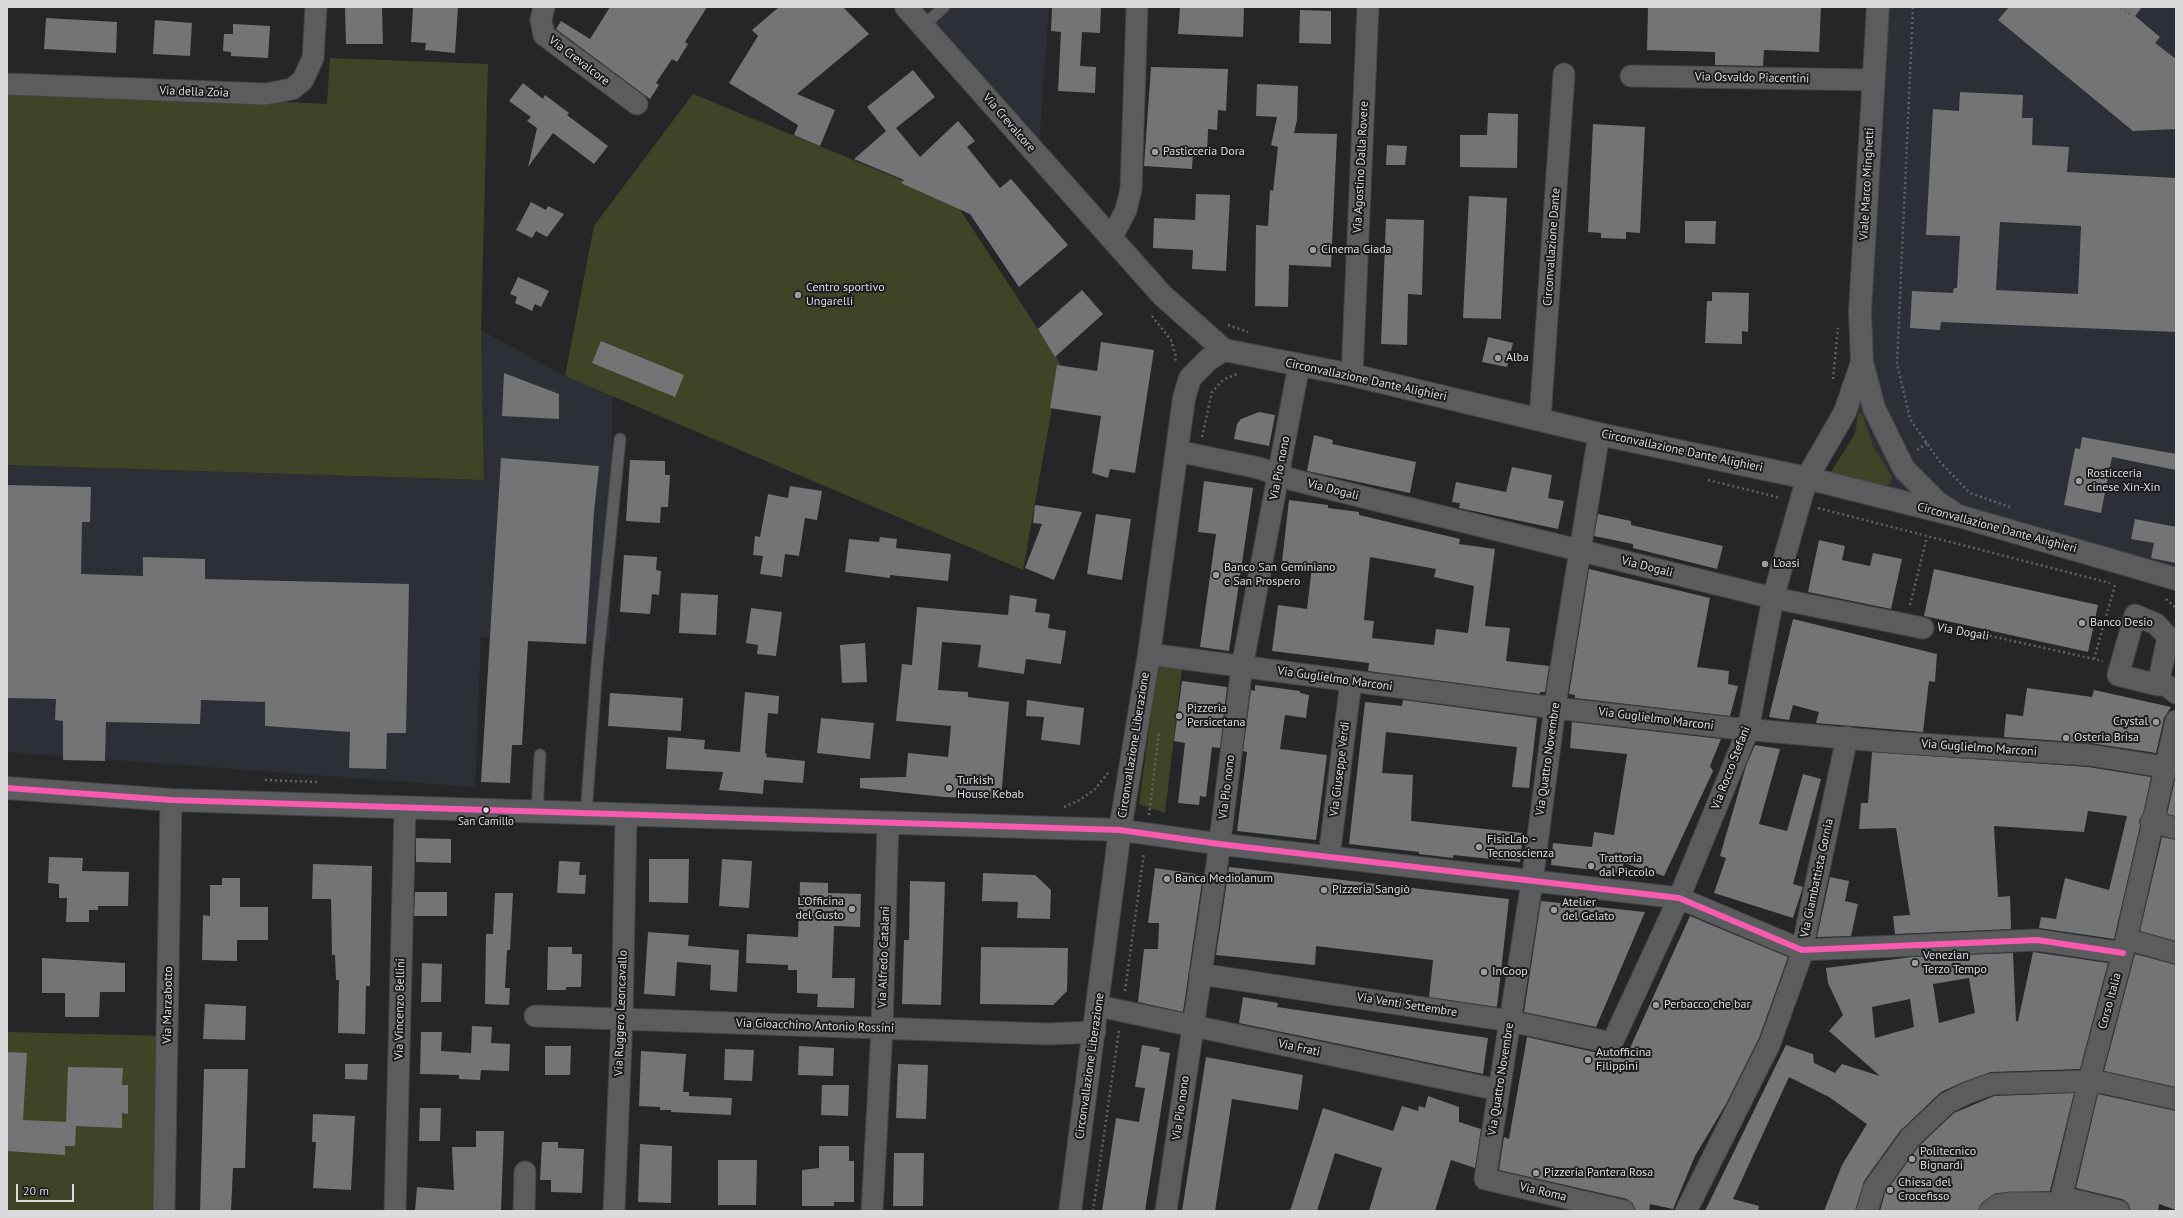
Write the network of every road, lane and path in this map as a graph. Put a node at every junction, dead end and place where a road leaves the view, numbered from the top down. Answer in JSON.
{"nodes":[{"id":1,"x":316,"y":7,"type":"edge"},
{"id":2,"x":544,"y":7,"type":"edge"},
{"id":3,"x":906,"y":7,"type":"edge"},
{"id":4,"x":944,"y":7,"type":"edge"},
{"id":5,"x":1137,"y":7,"type":"edge"},
{"id":6,"x":1368,"y":7,"type":"edge"},
{"id":7,"x":1878,"y":7,"type":"edge"},
{"id":8,"x":1913,"y":7,"type":"edge"},
{"id":9,"x":2120,"y":7,"type":"edge"},
{"id":10,"x":2132,"y":16,"type":"dead end"},
{"id":11,"x":923,"y":26,"type":"junction"},
{"id":12,"x":1564,"y":74,"type":"dead end"},
{"id":13,"x":1631,"y":76,"type":"dead end"},
{"id":14,"x":1873,"y":80,"type":"junction"},
{"id":15,"x":7,"y":84,"type":"edge"},
{"id":16,"x":637,"y":104,"type":"dead end"},
{"id":17,"x":1112,"y":237,"type":"junction"},
{"id":18,"x":1225,"y":324,"type":"dead end"},
{"id":19,"x":1253,"y":334,"type":"dead end"},
{"id":20,"x":1217,"y":355,"type":"junction"},
{"id":21,"x":1176,"y":357,"type":"dead end"},
{"id":22,"x":1862,"y":362,"type":"junction"},
{"id":23,"x":1175,"y":364,"type":"dead end"},
{"id":24,"x":1299,"y":365,"type":"junction"},
{"id":25,"x":1244,"y":375,"type":"dead end"},
{"id":26,"x":1352,"y":375,"type":"junction"},
{"id":27,"x":1540,"y":419,"type":"junction"},
{"id":28,"x":1599,"y":434,"type":"junction"},
{"id":29,"x":620,"y":439,"type":"dead end"},
{"id":30,"x":1177,"y":451,"type":"junction"},
{"id":31,"x":1198,"y":456,"type":"junction"},
{"id":32,"x":1904,"y":469,"type":"junction"},
{"id":33,"x":1278,"y":476,"type":"junction"},
{"id":34,"x":1702,"y":478,"type":"dead end"},
{"id":35,"x":1807,"y":478,"type":"junction"},
{"id":36,"x":1884,"y":497,"type":"junction"},
{"id":37,"x":1800,"y":503,"type":"junction"},
{"id":38,"x":2012,"y":508,"type":"dead end"},
{"id":39,"x":1959,"y":516,"type":"junction"},
{"id":40,"x":1927,"y":537,"type":"junction"},
{"id":41,"x":1580,"y":551,"type":"junction"},
{"id":42,"x":2096,"y":555,"type":"junction"},
{"id":43,"x":2154,"y":572,"type":"junction"},
{"id":44,"x":2090,"y":578,"type":"junction"},
{"id":45,"x":2176,"y":579,"type":"edge"},
{"id":46,"x":2115,"y":585,"type":"junction"},
{"id":47,"x":2123,"y":586,"type":"dead end"},
{"id":48,"x":2169,"y":593,"type":"edge"},
{"id":49,"x":1773,"y":598,"type":"junction"},
{"id":50,"x":2176,"y":608,"type":"edge"},
{"id":51,"x":1914,"y":626,"type":"junction"},
{"id":52,"x":2172,"y":635,"type":"edge"},
{"id":53,"x":1149,"y":654,"type":"junction"},
{"id":54,"x":2094,"y":659,"type":"junction"},
{"id":55,"x":2121,"y":665,"type":"junction"},
{"id":56,"x":1242,"y":666,"type":"junction"},
{"id":57,"x":1351,"y":681,"type":"junction"},
{"id":58,"x":2167,"y":689,"type":"edge"},
{"id":59,"x":1555,"y":708,"type":"junction"},
{"id":60,"x":2176,"y":721,"type":"edge"},
{"id":61,"x":1160,"y":726,"type":"dead end"},
{"id":62,"x":1748,"y":730,"type":"junction"},
{"id":63,"x":1847,"y":737,"type":"junction"},
{"id":64,"x":540,"y":755,"type":"dead end"},
{"id":65,"x":2165,"y":767,"type":"junction"},
{"id":66,"x":1112,"y":768,"type":"dead end"},
{"id":67,"x":260,"y":780,"type":"dead end"},
{"id":68,"x":322,"y":782,"type":"dead end"},
{"id":69,"x":7,"y":788,"type":"edge"},
{"id":70,"x":171,"y":800,"type":"junction"},
{"id":71,"x":405,"y":808,"type":"junction"},
{"id":72,"x":1061,"y":808,"type":"dead end"},
{"id":73,"x":537,"y":813,"type":"junction"},
{"id":74,"x":586,"y":814,"type":"junction"},
{"id":75,"x":626,"y":815,"type":"junction"},
{"id":76,"x":2151,"y":822,"type":"junction"},
{"id":77,"x":888,"y":823,"type":"junction"},
{"id":78,"x":2176,"y":828,"type":"edge"},
{"id":79,"x":1120,"y":830,"type":"junction"},
{"id":80,"x":1147,"y":834,"type":"junction"},
{"id":81,"x":1219,"y":844,"type":"junction"},
{"id":82,"x":1329,"y":857,"type":"junction"},
{"id":83,"x":1532,"y":882,"type":"junction"},
{"id":84,"x":1679,"y":898,"type":"junction"},
{"id":85,"x":2124,"y":946,"type":"junction"},
{"id":86,"x":1802,"y":950,"type":"junction"},
{"id":87,"x":2176,"y":953,"type":"edge"},
{"id":88,"x":1200,"y":974,"type":"junction"},
{"id":89,"x":1098,"y":1006,"type":"junction"},
{"id":90,"x":1122,"y":1011,"type":"junction"},
{"id":91,"x":535,"y":1016,"type":"dead end"},
{"id":92,"x":622,"y":1018,"type":"junction"},
{"id":93,"x":1510,"y":1021,"type":"junction"},
{"id":94,"x":1193,"y":1026,"type":"junction"},
{"id":95,"x":882,"y":1029,"type":"junction"},
{"id":96,"x":1095,"y":1032,"type":"junction"},
{"id":97,"x":1612,"y":1043,"type":"joint"},
{"id":98,"x":2089,"y":1081,"type":"junction"},
{"id":99,"x":1499,"y":1090,"type":"junction"},
{"id":100,"x":2176,"y":1099,"type":"edge"},
{"id":101,"x":525,"y":1172,"type":"dead end"},
{"id":102,"x":1485,"y":1179,"type":"joint"},
{"id":103,"x":1558,"y":1203,"type":"edge"},
{"id":104,"x":2060,"y":1204,"type":"edge"},
{"id":105,"x":164,"y":1211,"type":"edge"},
{"id":106,"x":396,"y":1211,"type":"edge"},
{"id":107,"x":524,"y":1211,"type":"edge"},
{"id":108,"x":614,"y":1211,"type":"edge"},
{"id":109,"x":872,"y":1211,"type":"edge"},
{"id":110,"x":1070,"y":1211,"type":"edge"},
{"id":111,"x":1093,"y":1211,"type":"edge"},
{"id":112,"x":1166,"y":1211,"type":"edge"},
{"id":113,"x":1624,"y":1211,"type":"edge"},
{"id":114,"x":1686,"y":1211,"type":"edge"},
{"id":115,"x":1867,"y":1211,"type":"edge"},
{"id":116,"x":1990,"y":1211,"type":"edge"},
{"id":117,"x":2119,"y":1211,"type":"edge"}],
"edges":[{"from":1,"to":15,"type":"street","name":"Via della Zoia"},
{"from":2,"to":16,"type":"street","name":"Via Crevalcore"},
{"from":3,"to":11,"type":"main road","name":"Via Crevalcore"},
{"from":4,"to":11,"type":"lane"},
{"from":5,"to":17,"type":"street"},
{"from":6,"to":26,"type":"street","name":"Via Agostino Dalla Rovere"},
{"from":7,"to":14,"type":"main road","name":"Viale Marco Minghetti"},
{"from":8,"to":38,"type":"path"},
{"from":9,"to":10,"type":"path"},
{"from":11,"to":17,"type":"main road","name":"Via Crevalcore"},
{"from":12,"to":27,"type":"street","name":"Circonvallazione Dante"},
{"from":13,"to":14,"type":"street","name":"Via Osvaldo Piacentini"},
{"from":14,"to":22,"type":"main road","name":"Viale Marco Minghetti"},
{"from":17,"to":20,"type":"main road","name":"Via Crevalcore"},
{"from":18,"to":19,"type":"path"},
{"from":20,"to":24,"type":"main road","name":"Circonvallazione Dante Alighieri"},
{"from":20,"to":30,"type":"main road","name":"Circonvallazione Liberazione"},
{"from":21,"to":23,"type":"path"},
{"from":22,"to":32,"type":"main road","name":"Viale Marco Minghetti"},
{"from":22,"to":35,"type":"main road","name":"Viale Marco Minghetti"},
{"from":24,"to":26,"type":"main road","name":"Circonvallazione Dante Alighieri"},
{"from":24,"to":33,"type":"street","name":"Via Pio nono"},
{"from":25,"to":31,"type":"path"},
{"from":26,"to":27,"type":"main road","name":"Circonvallazione Dante Alighieri"},
{"from":27,"to":28,"type":"main road","name":"Circonvallazione Dante Alighieri"},
{"from":28,"to":35,"type":"main road","name":"Circonvallazione Dante Alighieri"},
{"from":28,"to":41,"type":"street","name":"Via Quattro Novembre"},
{"from":29,"to":74,"type":"lane"},
{"from":30,"to":31,"type":"street","name":"Via Dogali"},
{"from":30,"to":53,"type":"main road","name":"Circonvallazione Liberazione"},
{"from":31,"to":33,"type":"street","name":"Via Dogali"},
{"from":32,"to":36,"type":"main road"},
{"from":32,"to":39,"type":"main road","name":"Viale Marco Minghetti"},
{"from":33,"to":41,"type":"street","name":"Via Dogali"},
{"from":33,"to":56,"type":"street","name":"Via Pio nono"},
{"from":34,"to":37,"type":"path"},
{"from":35,"to":36,"type":"main road","name":"Circonvallazione Dante Alighieri"},
{"from":35,"to":37,"type":"street","name":"Via Rocco Stefani"},
{"from":36,"to":39,"type":"main road","name":"Circonvallazione Dante Alighieri"},
{"from":37,"to":40,"type":"path"},
{"from":37,"to":49,"type":"street","name":"Via Rocco Stefani"},
{"from":39,"to":42,"type":"main road","name":"Circonvallazione Dante Alighieri"},
{"from":40,"to":44,"type":"path"},
{"from":40,"to":51,"type":"path"},
{"from":41,"to":49,"type":"street","name":"Via Dogali"},
{"from":41,"to":59,"type":"street","name":"Via Quattro Novembre"},
{"from":42,"to":43,"type":"main road","name":"Circonvallazione Dante Alighieri"},
{"from":42,"to":44,"type":"path"},
{"from":43,"to":45,"type":"main road","name":"Circonvallazione Dante Alighieri"},
{"from":43,"to":48,"type":"main road","name":"Circonvallazione Dante Alighieri"},
{"from":44,"to":46,"type":"path"},
{"from":46,"to":47,"type":"path"},
{"from":46,"to":54,"type":"path"},
{"from":48,"to":50,"type":"path"},
{"from":49,"to":51,"type":"street","name":"Via Dogali"},
{"from":49,"to":62,"type":"street","name":"Via Rocco Stefani"},
{"from":51,"to":54,"type":"path","name":"Via Dogali"},
{"from":52,"to":55,"type":"street"},
{"from":52,"to":58,"type":"street"},
{"from":53,"to":56,"type":"street","name":"Via Guglielmo Marconi"},
{"from":53,"to":79,"type":"main road","name":"Circonvallazione Liberazione"},
{"from":54,"to":55,"type":"path","name":"Via Dogali"},
{"from":55,"to":58,"type":"street"},
{"from":56,"to":57,"type":"street","name":"Via Guglielmo Marconi"},
{"from":56,"to":81,"type":"street","name":"Via Pio nono"},
{"from":57,"to":59,"type":"street","name":"Via Guglielmo Marconi"},
{"from":57,"to":82,"type":"street","name":"Via Giuseppe Verdi"},
{"from":59,"to":62,"type":"street","name":"Via Guglielmo Marconi"},
{"from":59,"to":83,"type":"street","name":"Via Quattro Novembre"},
{"from":60,"to":65,"type":"street","name":"Corso Italia"},
{"from":61,"to":80,"type":"path"},
{"from":62,"to":63,"type":"street","name":"Via Guglielmo Marconi"},
{"from":62,"to":84,"type":"street","name":"Via Rocco Stefani"},
{"from":63,"to":65,"type":"street","name":"Via Guglielmo Marconi"},
{"from":63,"to":86,"type":"street","name":"Via Giambattista Gornia"},
{"from":64,"to":73,"type":"lane"},
{"from":65,"to":76,"type":"street","name":"Corso Italia"},
{"from":66,"to":72,"type":"path"},
{"from":67,"to":68,"type":"path"},
{"from":69,"to":70,"type":"main road"},
{"from":70,"to":71,"type":"main road"},
{"from":70,"to":105,"type":"street","name":"Via Marzabotto"},
{"from":71,"to":73,"type":"main road"},
{"from":71,"to":106,"type":"street","name":"Via Vincenzo Bellini"},
{"from":73,"to":74,"type":"main road"},
{"from":74,"to":75,"type":"main road"},
{"from":75,"to":77,"type":"main road"},
{"from":75,"to":92,"type":"street","name":"Via Ruggero Leoncavallo"},
{"from":76,"to":78,"type":"street"},
{"from":76,"to":85,"type":"street","name":"Corso Italia"},
{"from":77,"to":79,"type":"main road"},
{"from":77,"to":95,"type":"street","name":"Via Alfredo Catalani"},
{"from":79,"to":80,"type":"street"},
{"from":79,"to":89,"type":"main road","name":"Circonvallazione Liberazione"},
{"from":80,"to":81,"type":"street"},
{"from":80,"to":90,"type":"path"},
{"from":81,"to":82,"type":"street"},
{"from":81,"to":88,"type":"street","name":"Via Pio nono"},
{"from":82,"to":83,"type":"street"},
{"from":83,"to":84,"type":"street"},
{"from":83,"to":93,"type":"street","name":"Via Quattro Novembre"},
{"from":84,"to":86,"type":"street"},
{"from":84,"to":97,"type":"street","name":"Via Rocco Stefani"},
{"from":85,"to":86,"type":"street"},
{"from":85,"to":87,"type":"street"},
{"from":85,"to":98,"type":"street","name":"Corso Italia"},
{"from":86,"to":114,"type":"street","name":"Via Giambattista Gornia"},
{"from":88,"to":93,"type":"street","name":"Via Venti Settembre"},
{"from":88,"to":94,"type":"street","name":"Via Pio nono"},
{"from":89,"to":90,"type":"street","name":"Via Frati"},
{"from":89,"to":96,"type":"main road","name":"Circonvallazione Liberazione"},
{"from":90,"to":94,"type":"street","name":"Via Frati"},
{"from":90,"to":111,"type":"path"},
{"from":91,"to":92,"type":"street","name":"Via Gioacchino Antonio Rossini"},
{"from":92,"to":95,"type":"street","name":"Via Gioacchino Antonio Rossini"},
{"from":92,"to":108,"type":"street","name":"Via Ruggero Leoncavallo"},
{"from":93,"to":97,"type":"street","name":"Via Venti Settembre"},
{"from":93,"to":99,"type":"street","name":"Via Quattro Novembre"},
{"from":94,"to":99,"type":"street","name":"Via Frati"},
{"from":94,"to":112,"type":"street","name":"Via Pio nono"},
{"from":95,"to":96,"type":"street","name":"Via Gioacchino Antonio Rossini"},
{"from":95,"to":109,"type":"street","name":"Via Alfredo Catalani"},
{"from":96,"to":110,"type":"main road","name":"Circonvallazione Liberazione"},
{"from":98,"to":100,"type":"street"},
{"from":98,"to":104,"type":"street","name":"Corso Italia"},
{"from":98,"to":115,"type":"street"},
{"from":99,"to":102,"type":"street","name":"Via Quattro Novembre"},
{"from":101,"to":107,"type":"street"},
{"from":102,"to":103,"type":"street","name":"Via Roma"},
{"from":103,"to":113,"type":"street","name":"Via Roma"},
{"from":104,"to":116,"type":"street"},
{"from":104,"to":117,"type":"street"}]}
